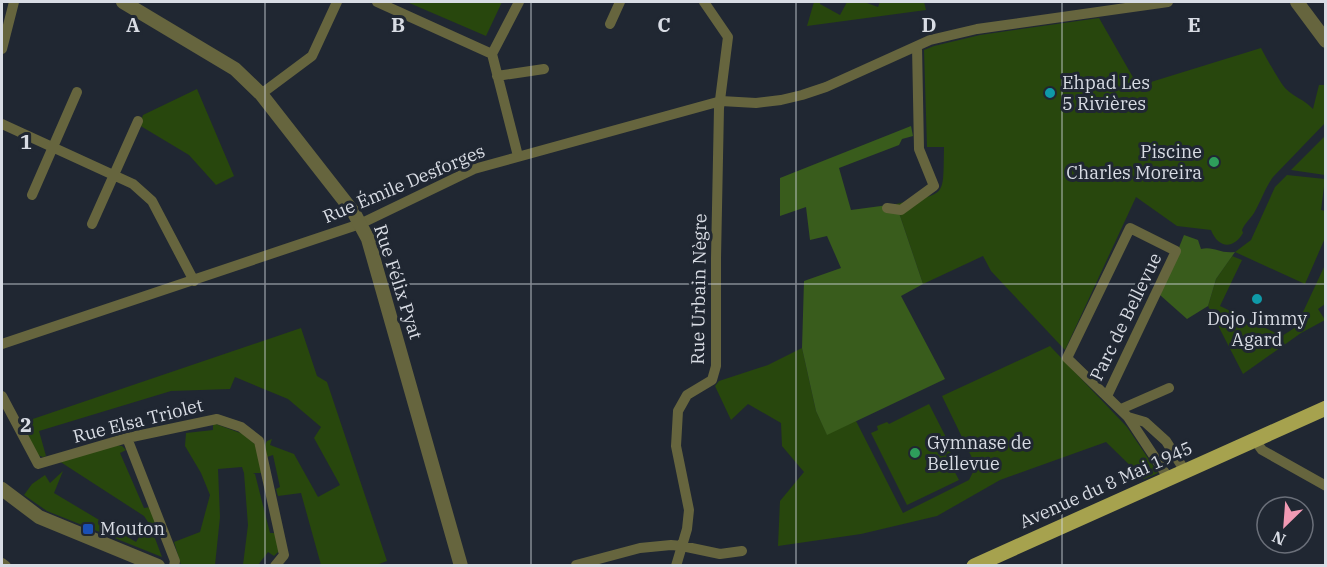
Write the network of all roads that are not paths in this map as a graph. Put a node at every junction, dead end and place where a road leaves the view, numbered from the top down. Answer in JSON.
{"nodes":[{"id":1,"x":14,"y":2,"type":"edge"},
{"id":2,"x":123,"y":2,"type":"edge"},
{"id":3,"x":337,"y":2,"type":"edge"},
{"id":4,"x":376,"y":2,"type":"edge"},
{"id":5,"x":519,"y":2,"type":"edge"},
{"id":6,"x":620,"y":2,"type":"edge"},
{"id":7,"x":704,"y":2,"type":"edge"},
{"id":8,"x":1168,"y":2,"type":"edge"},
{"id":9,"x":1297,"y":2,"type":"edge"},
{"id":10,"x":610,"y":24,"type":"dead end"},
{"id":11,"x":1326,"y":41,"type":"edge"},
{"id":12,"x":916,"y":46,"type":"junction"},
{"id":13,"x":2,"y":49,"type":"edge"},
{"id":14,"x":492,"y":54,"type":"junction"},
{"id":15,"x":544,"y":69,"type":"dead end"},
{"id":16,"x":496,"y":76,"type":"junction"},
{"id":17,"x":77,"y":92,"type":"dead end"},
{"id":18,"x":261,"y":94,"type":"junction"},
{"id":19,"x":721,"y":101,"type":"junction"},
{"id":20,"x":138,"y":121,"type":"dead end"},
{"id":21,"x":2,"y":124,"type":"edge"},
{"id":22,"x":52,"y":148,"type":"junction"},
{"id":23,"x":518,"y":156,"type":"junction"},
{"id":24,"x":113,"y":176,"type":"junction"},
{"id":25,"x":32,"y":195,"type":"dead end"},
{"id":26,"x":887,"y":208,"type":"dead end"},
{"id":27,"x":92,"y":224,"type":"dead end"},
{"id":28,"x":360,"y":224,"type":"junction"},
{"id":29,"x":194,"y":281,"type":"junction"},
{"id":30,"x":2,"y":344,"type":"edge"},
{"id":31,"x":1169,"y":388,"type":"dead end"},
{"id":32,"x":2,"y":396,"type":"edge"},
{"id":33,"x":1107,"y":396,"type":"junction"},
{"id":34,"x":1326,"y":408,"type":"edge"},
{"id":35,"x":1124,"y":413,"type":"junction"},
{"id":36,"x":127,"y":438,"type":"junction"},
{"id":37,"x":1254,"y":439,"type":"junction"},
{"id":38,"x":1185,"y":471,"type":"junction"},
{"id":39,"x":1169,"y":479,"type":"junction"},
{"id":40,"x":1326,"y":486,"type":"edge"},
{"id":41,"x":2,"y":489,"type":"edge"},
{"id":42,"x":682,"y":546,"type":"junction"},
{"id":43,"x":742,"y":551,"type":"dead end"},
{"id":44,"x":2,"y":562,"type":"edge"},
{"id":45,"x":154,"y":565,"type":"edge"},
{"id":46,"x":576,"y":565,"type":"edge"},
{"id":47,"x":6,"y":566,"type":"edge"},
{"id":48,"x":174,"y":566,"type":"edge"},
{"id":49,"x":275,"y":566,"type":"edge"},
{"id":50,"x":461,"y":566,"type":"edge"},
{"id":51,"x":676,"y":566,"type":"edge"},
{"id":52,"x":974,"y":566,"type":"edge"}],
"edges":[{"from":1,"to":13,"type":"street"},
{"from":2,"to":18,"type":"street","name":"Rue Félix Pyat"},
{"from":3,"to":18,"type":"street"},
{"from":4,"to":14,"type":"street"},
{"from":5,"to":14,"type":"street"},
{"from":6,"to":10,"type":"street"},
{"from":7,"to":19,"type":"street","name":"Rue Urbain Nègre"},
{"from":8,"to":12,"type":"street","name":"Rue Émile Desforges"},
{"from":9,"to":11,"type":"street"},
{"from":12,"to":19,"type":"street","name":"Rue Émile Desforges"},
{"from":12,"to":26,"type":"street"},
{"from":14,"to":16,"type":"street"},
{"from":15,"to":16,"type":"street"},
{"from":16,"to":23,"type":"street"},
{"from":17,"to":22,"type":"street"},
{"from":18,"to":28,"type":"street","name":"Rue Félix Pyat"},
{"from":19,"to":23,"type":"street","name":"Rue Émile Desforges"},
{"from":19,"to":42,"type":"street","name":"Rue Urbain Nègre"},
{"from":20,"to":24,"type":"street"},
{"from":21,"to":22,"type":"street"},
{"from":22,"to":24,"type":"street"},
{"from":22,"to":25,"type":"street"},
{"from":23,"to":28,"type":"street","name":"Rue Émile Desforges"},
{"from":24,"to":27,"type":"street"},
{"from":24,"to":29,"type":"street"},
{"from":28,"to":29,"type":"street","name":"Rue Émile Desforges"},
{"from":28,"to":50,"type":"street","name":"Rue Félix Pyat"},
{"from":29,"to":30,"type":"street","name":"Rue Émile Desforges"},
{"from":31,"to":35,"type":"street"},
{"from":32,"to":36,"type":"street","name":"Rue Elsa Triolet"},
{"from":33,"to":33,"type":"street","name":"Parc de Bellevue"},
{"from":33,"to":35,"type":"street","name":"Parc de Bellevue"},
{"from":34,"to":37,"type":"main road","name":"Avenue du 8 Mai 1945"},
{"from":35,"to":38,"type":"street","name":"Parc de Bellevue"},
{"from":35,"to":39,"type":"street","name":"Parc de Bellevue"},
{"from":36,"to":48,"type":"street"},
{"from":36,"to":49,"type":"street","name":"Rue Elsa Triolet"},
{"from":37,"to":38,"type":"main road","name":"Avenue du 8 Mai 1945"},
{"from":37,"to":40,"type":"street"},
{"from":38,"to":39,"type":"main road","name":"Avenue du 8 Mai 1945"},
{"from":39,"to":52,"type":"main road","name":"Avenue du 8 Mai 1945"},
{"from":41,"to":45,"type":"street"},
{"from":42,"to":43,"type":"street"},
{"from":42,"to":46,"type":"street"},
{"from":42,"to":51,"type":"street","name":"Rue Urbain Nègre"},
{"from":44,"to":47,"type":"street"}]}
